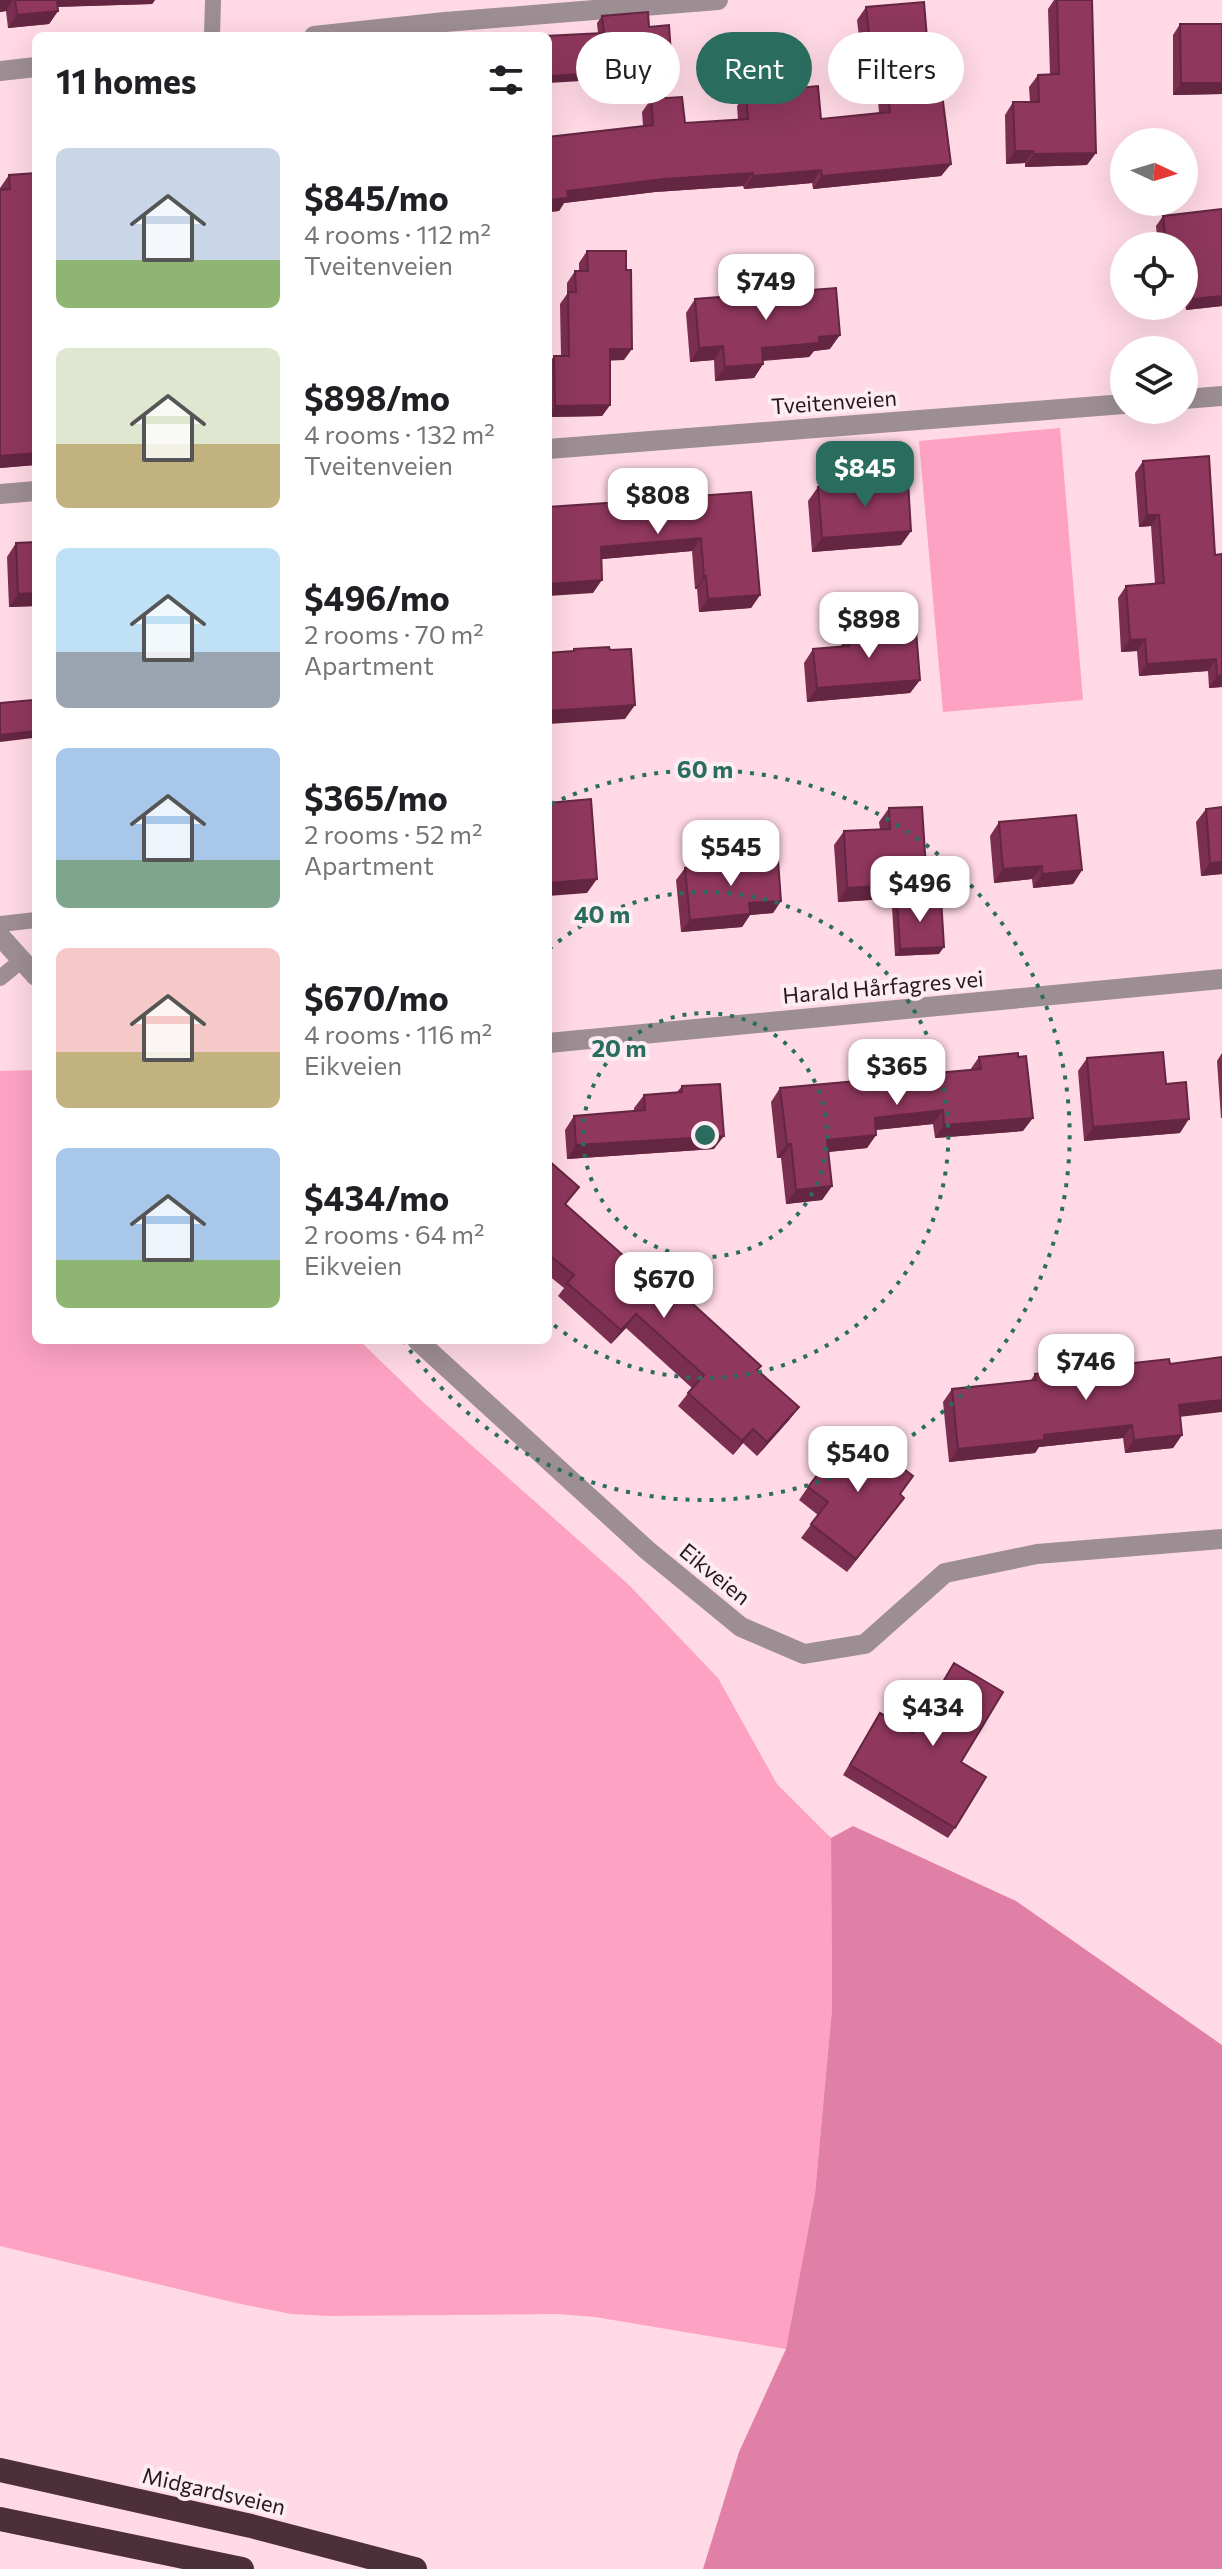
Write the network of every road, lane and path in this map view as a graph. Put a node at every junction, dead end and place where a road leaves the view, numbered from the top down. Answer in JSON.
{"nodes":[{"id":1,"x":213,"y":0,"type":"edge"},
{"id":2,"x":718,"y":0,"type":"edge"},
{"id":3,"x":212,"y":32,"type":"edge"},
{"id":4,"x":351,"y":32,"type":"edge"},
{"id":5,"x":32,"y":67,"type":"edge"},
{"id":6,"x":0,"y":71,"type":"edge"},
{"id":7,"x":1222,"y":396,"type":"edge"},
{"id":8,"x":1198,"y":398,"type":"edge"},
{"id":9,"x":1110,"y":405,"type":"edge"},
{"id":10,"x":552,"y":449,"type":"edge"},
{"id":11,"x":32,"y":491,"type":"edge"},
{"id":12,"x":0,"y":494,"type":"edge"},
{"id":13,"x":32,"y":920,"type":"edge"},
{"id":14,"x":0,"y":924,"type":"edge"},
{"id":15,"x":0,"y":936,"type":"edge"},
{"id":16,"x":21,"y":961,"type":"junction"},
{"id":17,"x":32,"y":972,"type":"edge"},
{"id":18,"x":0,"y":978,"type":"edge"},
{"id":19,"x":1222,"y":979,"type":"edge"},
{"id":20,"x":552,"y":1043,"type":"edge"},
{"id":21,"x":421,"y":1344,"type":"edge"},
{"id":22,"x":1222,"y":1539,"type":"edge"},
{"id":23,"x":0,"y":2470,"type":"edge"},
{"id":24,"x":0,"y":2519,"type":"edge"},
{"id":25,"x":242,"y":2569,"type":"edge"},
{"id":26,"x":415,"y":2569,"type":"edge"}],
"edges":[{"from":1,"to":3,"type":"lane"},
{"from":2,"to":4,"type":"street"},
{"from":5,"to":6,"type":"street"},
{"from":7,"to":8,"type":"street"},
{"from":9,"to":10,"type":"street","name":"Tveitenveien"},
{"from":11,"to":12,"type":"street"},
{"from":13,"to":14,"type":"lane"},
{"from":15,"to":16,"type":"street"},
{"from":16,"to":17,"type":"street"},
{"from":16,"to":18,"type":"lane"},
{"from":19,"to":20,"type":"street","name":"Harald Hårfagres vei"},
{"from":21,"to":22,"type":"street","name":"Eikveien"},
{"from":23,"to":26,"type":"highway","name":"Midgardsveien"},
{"from":24,"to":25,"type":"highway"}]}
